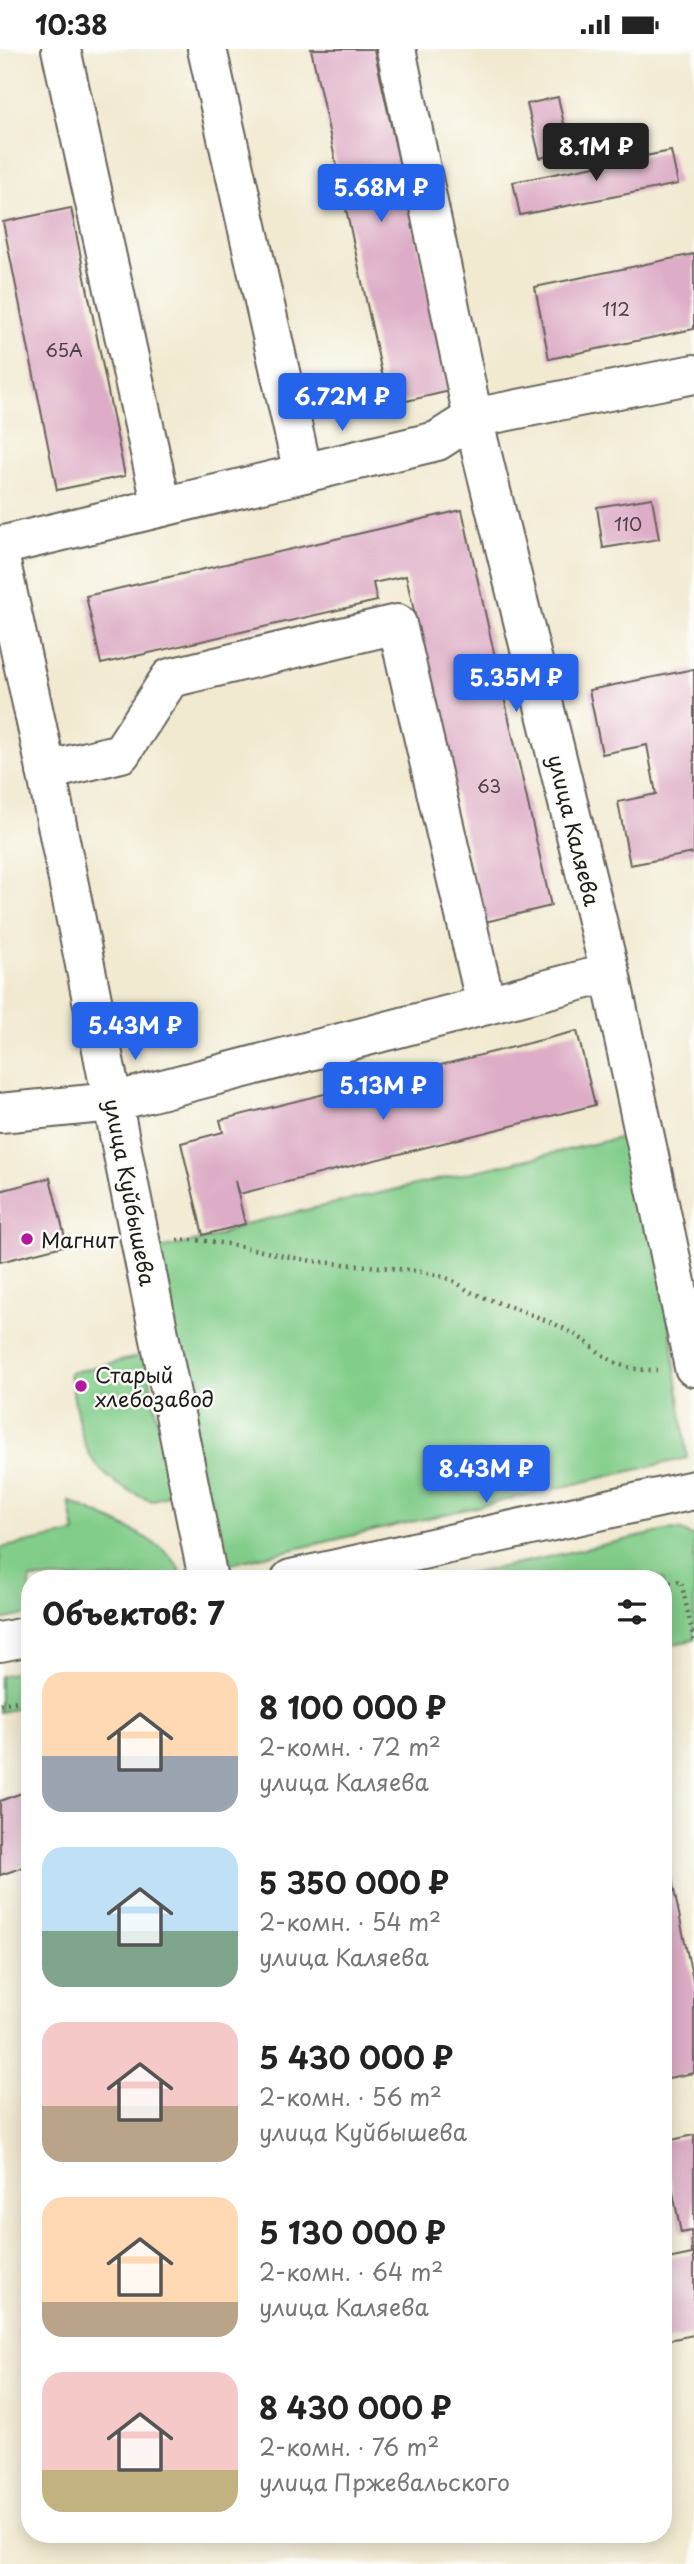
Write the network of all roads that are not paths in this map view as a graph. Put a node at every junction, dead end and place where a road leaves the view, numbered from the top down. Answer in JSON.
{"nodes":[{"id":1,"x":61,"y":49,"type":"edge"},
{"id":2,"x":207,"y":49,"type":"edge"},
{"id":3,"x":396,"y":49,"type":"edge"},
{"id":4,"x":694,"y":374,"type":"edge"},
{"id":5,"x":474,"y":418,"type":"junction"},
{"id":6,"x":303,"y":473,"type":"junction"},
{"id":7,"x":162,"y":507,"type":"junction"},
{"id":8,"x":0,"y":546,"type":"edge"},
{"id":9,"x":0,"y":558,"type":"edge"},
{"id":10,"x":46,"y":772,"type":"junction"},
{"id":11,"x":610,"y":973,"type":"junction"},
{"id":12,"x":486,"y":1005,"type":"junction"},
{"id":13,"x":113,"y":1102,"type":"junction"},
{"id":14,"x":0,"y":1113,"type":"edge"},
{"id":15,"x":678,"y":1368,"type":"edge"},
{"id":16,"x":694,"y":1490,"type":"edge"},
{"id":17,"x":206,"y":1570,"type":"edge"},
{"id":18,"x":332,"y":1570,"type":"edge"},
{"id":19,"x":21,"y":1638,"type":"edge"},
{"id":20,"x":0,"y":1642,"type":"edge"}],
"edges":[{"from":1,"to":7,"type":"street"},
{"from":2,"to":6,"type":"street"},
{"from":3,"to":5,"type":"street","name":"улица Каляева"},
{"from":4,"to":5,"type":"street"},
{"from":5,"to":6,"type":"street"},
{"from":5,"to":11,"type":"street","name":"улица Каляева"},
{"from":6,"to":7,"type":"street"},
{"from":7,"to":8,"type":"street"},
{"from":9,"to":10,"type":"street","name":"улица Куйбышева"},
{"from":10,"to":12,"type":"street"},
{"from":10,"to":13,"type":"street","name":"улица Куйбышева"},
{"from":11,"to":12,"type":"street"},
{"from":11,"to":15,"type":"street","name":"улица Каляева"},
{"from":12,"to":13,"type":"street"},
{"from":13,"to":14,"type":"street"},
{"from":13,"to":17,"type":"street","name":"улица Куйбышева"},
{"from":16,"to":18,"type":"street"},
{"from":19,"to":20,"type":"street"}]}
